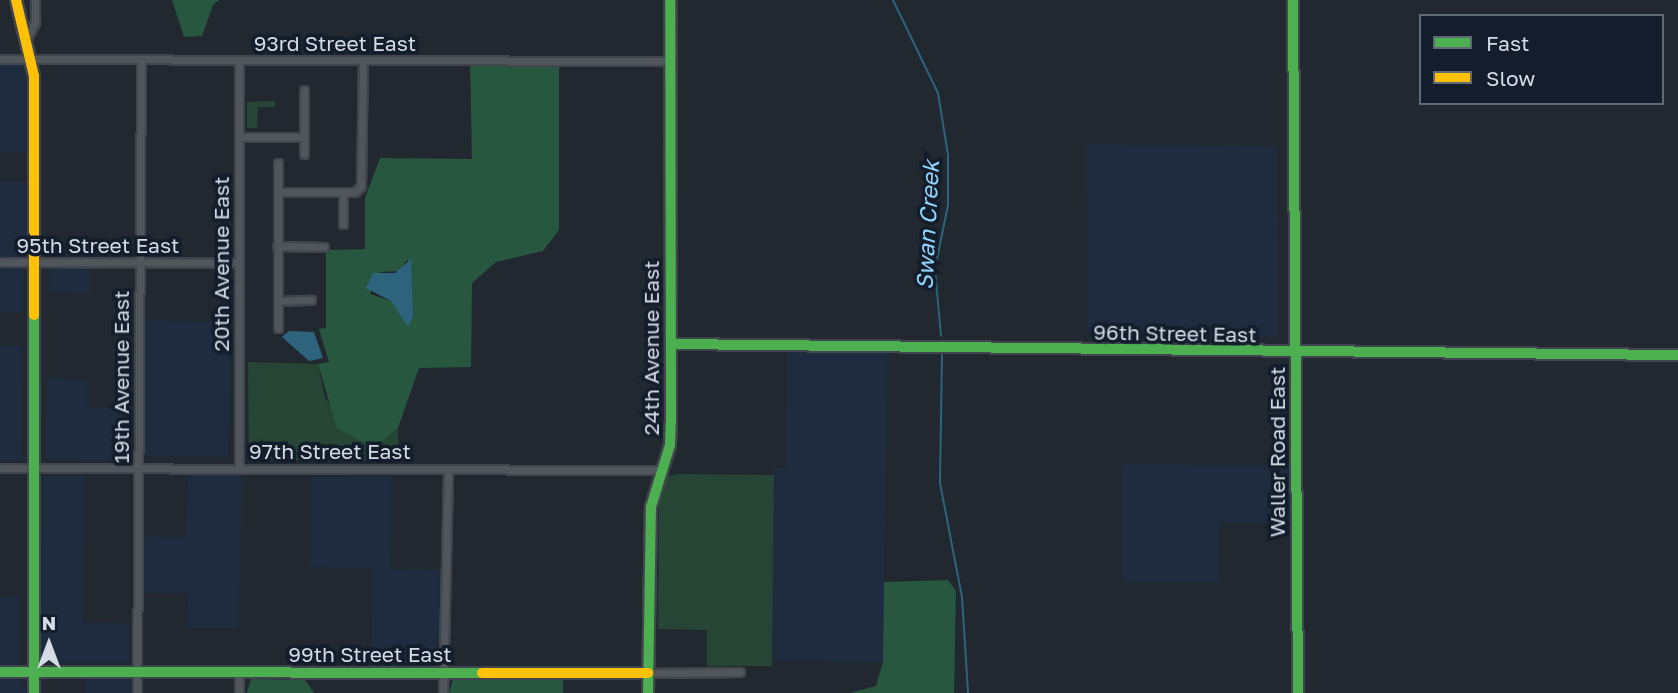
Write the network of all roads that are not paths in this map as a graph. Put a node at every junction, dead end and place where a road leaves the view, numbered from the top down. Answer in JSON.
{"nodes":[{"id":1,"x":16,"y":0,"type":"edge"},
{"id":2,"x":670,"y":0,"type":"edge"},
{"id":3,"x":1293,"y":0,"type":"edge"},
{"id":4,"x":35,"y":1,"type":"edge"},
{"id":5,"x":28,"y":36,"type":"junction"},
{"id":6,"x":0,"y":59,"type":"edge"},
{"id":7,"x":32,"y":59,"type":"junction"},
{"id":8,"x":363,"y":60,"type":"junction"},
{"id":9,"x":141,"y":61,"type":"junction"},
{"id":10,"x":239,"y":61,"type":"junction"},
{"id":11,"x":670,"y":61,"type":"junction"},
{"id":12,"x":304,"y":90,"type":"dead end"},
{"id":13,"x":239,"y":136,"type":"junction"},
{"id":14,"x":304,"y":136,"type":"junction"},
{"id":15,"x":304,"y":154,"type":"dead end"},
{"id":16,"x":278,"y":163,"type":"dead end"},
{"id":17,"x":278,"y":192,"type":"junction"},
{"id":18,"x":343,"y":192,"type":"junction"},
{"id":19,"x":343,"y":224,"type":"dead end"},
{"id":20,"x":278,"y":246,"type":"junction"},
{"id":21,"x":324,"y":247,"type":"dead end"},
{"id":22,"x":0,"y":262,"type":"edge"},
{"id":23,"x":35,"y":262,"type":"junction"},
{"id":24,"x":139,"y":263,"type":"junction"},
{"id":25,"x":238,"y":263,"type":"junction"},
{"id":26,"x":311,"y":300,"type":"dead end"},
{"id":27,"x":278,"y":301,"type":"junction"},
{"id":28,"x":278,"y":328,"type":"dead end"},
{"id":29,"x":672,"y":344,"type":"junction"},
{"id":30,"x":1296,"y":354,"type":"junction"},
{"id":31,"x":1678,"y":355,"type":"edge"},
{"id":32,"x":0,"y":468,"type":"edge"},
{"id":33,"x":35,"y":468,"type":"junction"},
{"id":34,"x":138,"y":468,"type":"junction"},
{"id":35,"x":239,"y":468,"type":"junction"},
{"id":36,"x":449,"y":470,"type":"junction"},
{"id":37,"x":659,"y":470,"type":"junction"},
{"id":38,"x":0,"y":672,"type":"edge"},
{"id":39,"x":35,"y":672,"type":"junction"},
{"id":40,"x":137,"y":672,"type":"junction"},
{"id":41,"x":740,"y":672,"type":"dead end"},
{"id":42,"x":239,"y":673,"type":"junction"},
{"id":43,"x":648,"y":673,"type":"junction"},
{"id":44,"x":445,"y":674,"type":"junction"},
{"id":45,"x":34,"y":693,"type":"edge"},
{"id":46,"x":137,"y":693,"type":"edge"},
{"id":47,"x":239,"y":693,"type":"edge"},
{"id":48,"x":443,"y":693,"type":"edge"},
{"id":49,"x":648,"y":693,"type":"edge"},
{"id":50,"x":1298,"y":693,"type":"edge"}],
"edges":[{"from":1,"to":5,"type":"street"},
{"from":2,"to":11,"type":"street","name":"24th Avenue East"},
{"from":3,"to":30,"type":"street","name":"Waller Road East"},
{"from":4,"to":5,"type":"street"},
{"from":5,"to":7,"type":"street"},
{"from":6,"to":7,"type":"street","name":"93rd Street East"},
{"from":7,"to":9,"type":"street","name":"93rd Street East"},
{"from":7,"to":23,"type":"street"},
{"from":8,"to":10,"type":"street","name":"93rd Street East"},
{"from":8,"to":11,"type":"street","name":"93rd Street East"},
{"from":8,"to":18,"type":"street"},
{"from":9,"to":10,"type":"street","name":"93rd Street East"},
{"from":9,"to":24,"type":"street","name":"19th Avenue East"},
{"from":10,"to":13,"type":"street","name":"20th Avenue East"},
{"from":11,"to":29,"type":"street","name":"24th Avenue East"},
{"from":12,"to":14,"type":"street"},
{"from":13,"to":14,"type":"street"},
{"from":13,"to":25,"type":"street","name":"20th Avenue East"},
{"from":14,"to":15,"type":"street"},
{"from":16,"to":17,"type":"street"},
{"from":17,"to":18,"type":"street"},
{"from":17,"to":20,"type":"street"},
{"from":18,"to":19,"type":"street"},
{"from":20,"to":21,"type":"street"},
{"from":20,"to":27,"type":"street"},
{"from":22,"to":23,"type":"street","name":"95th Street East"},
{"from":23,"to":24,"type":"street","name":"95th Street East"},
{"from":23,"to":33,"type":"street"},
{"from":24,"to":25,"type":"street","name":"95th Street East"},
{"from":24,"to":34,"type":"street","name":"19th Avenue East"},
{"from":25,"to":35,"type":"street","name":"20th Avenue East"},
{"from":26,"to":27,"type":"street"},
{"from":27,"to":28,"type":"street"},
{"from":29,"to":30,"type":"street","name":"96th Street East"},
{"from":29,"to":37,"type":"street","name":"24th Avenue East"},
{"from":30,"to":31,"type":"street","name":"96th Street East"},
{"from":30,"to":50,"type":"street","name":"Waller Road East"},
{"from":32,"to":33,"type":"street","name":"97th Street East"},
{"from":33,"to":34,"type":"street","name":"97th Street East"},
{"from":33,"to":39,"type":"street"},
{"from":34,"to":35,"type":"street","name":"97th Street East"},
{"from":34,"to":40,"type":"street","name":"19th Avenue East"},
{"from":35,"to":36,"type":"street","name":"97th Street East"},
{"from":36,"to":37,"type":"street","name":"97th Street East"},
{"from":36,"to":44,"type":"street"},
{"from":37,"to":43,"type":"street","name":"24th Avenue East"},
{"from":38,"to":39,"type":"street","name":"99th Street East"},
{"from":39,"to":40,"type":"street","name":"99th Street East"},
{"from":39,"to":45,"type":"street"},
{"from":40,"to":42,"type":"street","name":"99th Street East"},
{"from":40,"to":46,"type":"street","name":"19th Avenue East"},
{"from":41,"to":43,"type":"street","name":"99th Street East"},
{"from":42,"to":44,"type":"street","name":"99th Street East"},
{"from":42,"to":47,"type":"street"},
{"from":43,"to":44,"type":"street","name":"99th Street East"},
{"from":43,"to":49,"type":"street","name":"24th Avenue East"},
{"from":44,"to":48,"type":"street"}]}
